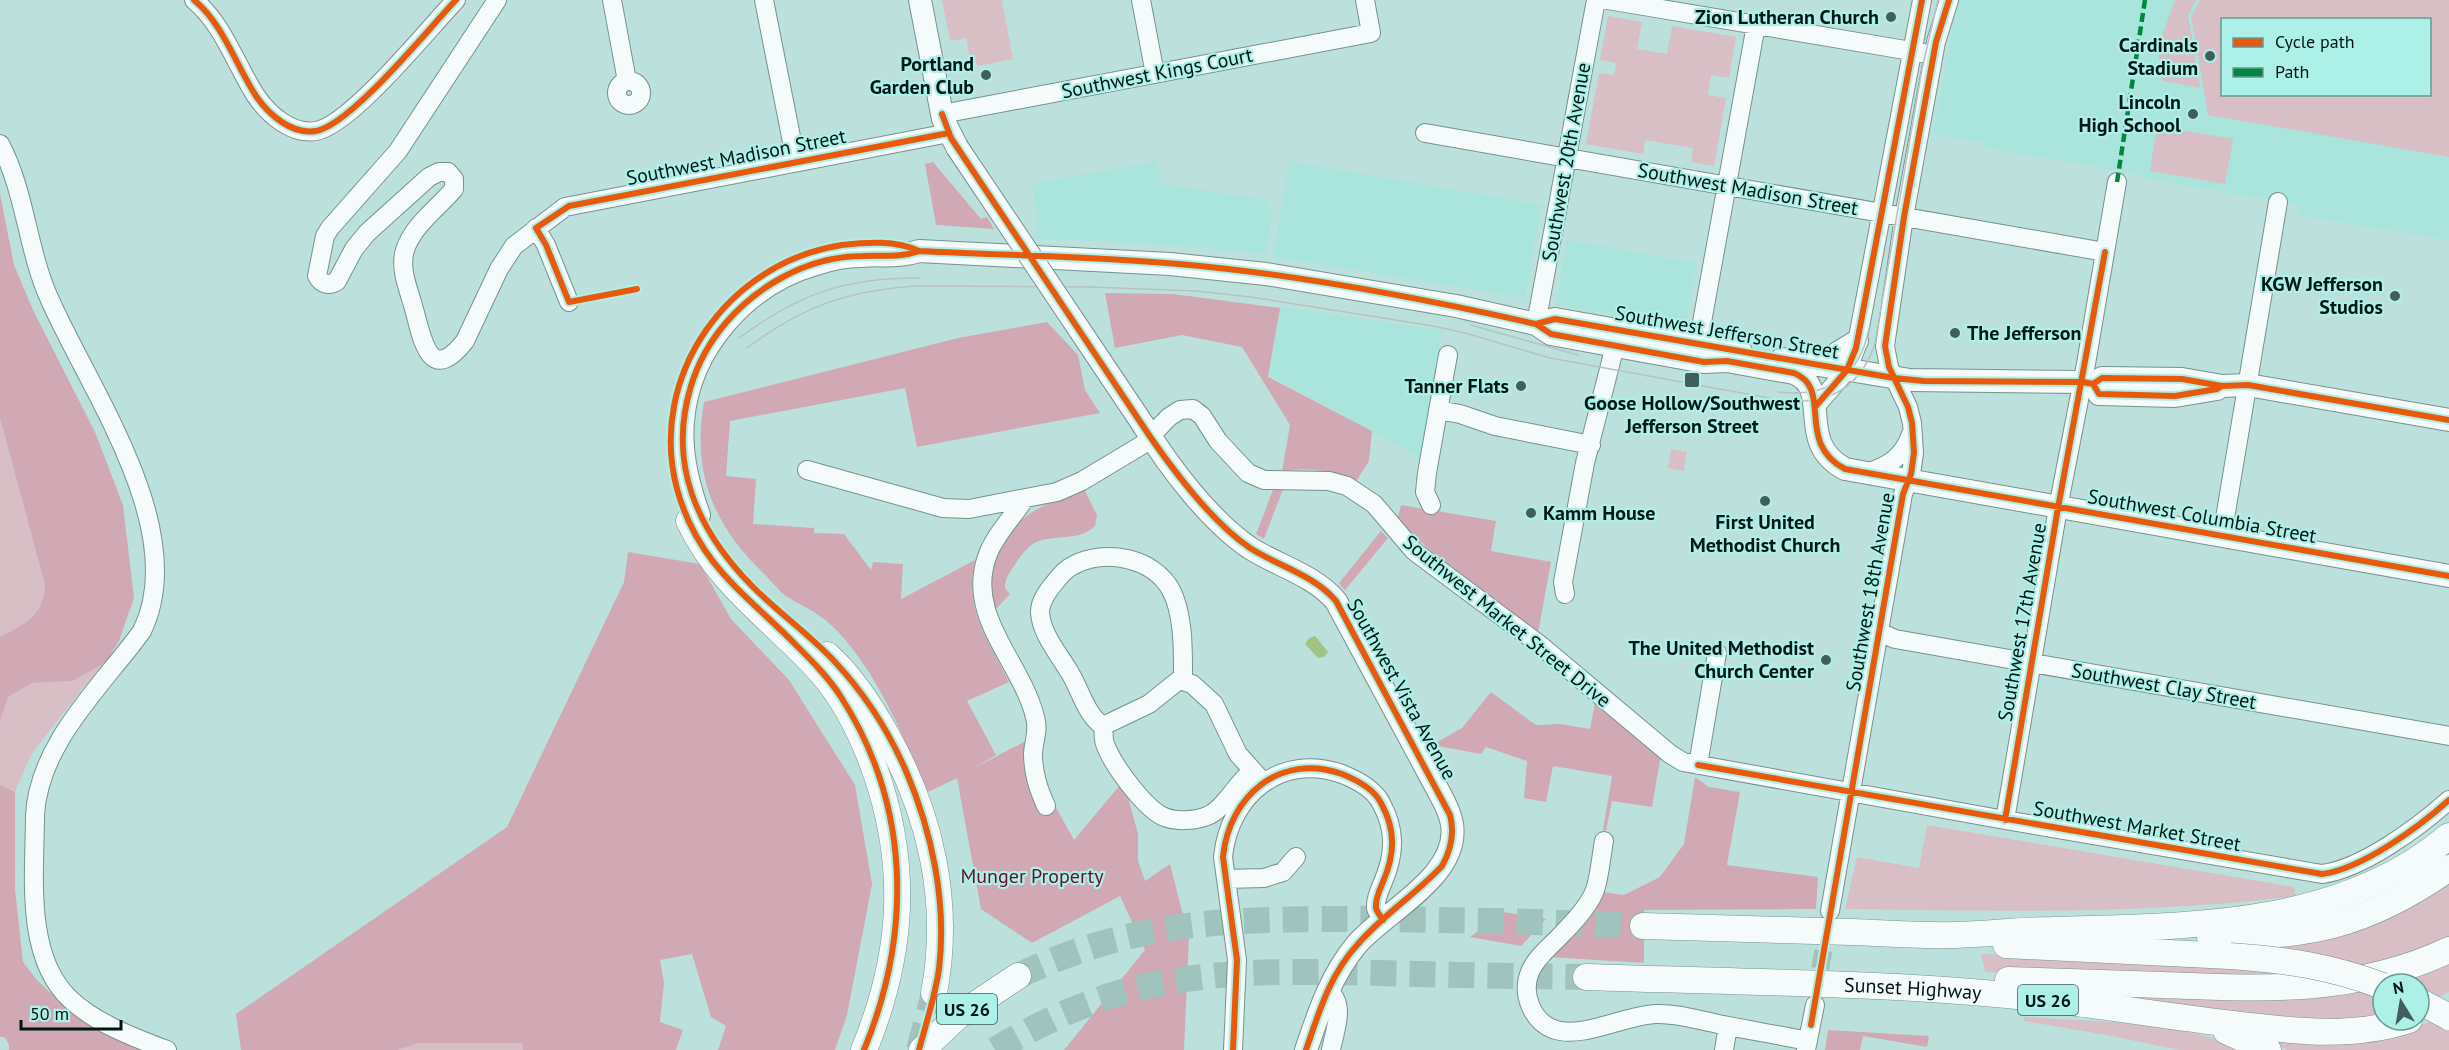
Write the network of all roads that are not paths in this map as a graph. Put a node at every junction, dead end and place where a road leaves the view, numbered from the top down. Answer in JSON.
{"nodes":[{"id":1,"x":194,"y":0,"type":"edge"},
{"id":2,"x":456,"y":0,"type":"edge"},
{"id":3,"x":497,"y":0,"type":"edge"},
{"id":4,"x":612,"y":0,"type":"edge"},
{"id":5,"x":764,"y":0,"type":"edge"},
{"id":6,"x":920,"y":0,"type":"edge"},
{"id":7,"x":1141,"y":0,"type":"edge"},
{"id":8,"x":1365,"y":0,"type":"edge"},
{"id":9,"x":1596,"y":0,"type":"edge"},
{"id":10,"x":1608,"y":0,"type":"edge"},
{"id":11,"x":1922,"y":0,"type":"edge"},
{"id":12,"x":1949,"y":0,"type":"edge"},
{"id":13,"x":1756,"y":25,"type":"junction"},
{"id":14,"x":1911,"y":51,"type":"junction"},
{"id":15,"x":1934,"y":55,"type":"junction"},
{"id":16,"x":1155,"y":74,"type":"junction"},
{"id":17,"x":627,"y":81,"type":"dead end"},
{"id":18,"x":949,"y":131,"type":"junction"},
{"id":19,"x":1425,"y":133,"type":"dead end"},
{"id":20,"x":0,"y":144,"type":"edge"},
{"id":21,"x":1567,"y":157,"type":"junction"},
{"id":22,"x":796,"y":162,"type":"junction"},
{"id":23,"x":2117,"y":182,"type":"dead end"},
{"id":24,"x":1728,"y":186,"type":"junction"},
{"id":25,"x":2278,"y":202,"type":"dead end"},
{"id":26,"x":1881,"y":213,"type":"junction"},
{"id":27,"x":1904,"y":218,"type":"junction"},
{"id":28,"x":536,"y":228,"type":"junction"},
{"id":29,"x":2105,"y":252,"type":"junction"},
{"id":30,"x":569,"y":302,"type":"dead end"},
{"id":31,"x":1536,"y":324,"type":"junction"},
{"id":32,"x":1617,"y":338,"type":"junction"},
{"id":33,"x":1857,"y":341,"type":"junction"},
{"id":34,"x":1698,"y":344,"type":"junction"},
{"id":35,"x":1448,"y":355,"type":"dead end"},
{"id":36,"x":1818,"y":365,"type":"junction"},
{"id":37,"x":1846,"y":370,"type":"junction"},
{"id":38,"x":1894,"y":378,"type":"junction"},
{"id":39,"x":2088,"y":383,"type":"junction"},
{"id":40,"x":2248,"y":385,"type":"junction"},
{"id":41,"x":1815,"y":407,"type":"junction"},
{"id":42,"x":1438,"y":410,"type":"junction"},
{"id":43,"x":2449,"y":420,"type":"edge"},
{"id":44,"x":1148,"y":432,"type":"junction"},
{"id":45,"x":1911,"y":434,"type":"junction"},
{"id":46,"x":1590,"y":445,"type":"junction"},
{"id":47,"x":807,"y":470,"type":"dead end"},
{"id":48,"x":1865,"y":474,"type":"junction"},
{"id":49,"x":1908,"y":482,"type":"junction"},
{"id":50,"x":1024,"y":500,"type":"junction"},
{"id":51,"x":1431,"y":505,"type":"dead end"},
{"id":52,"x":2058,"y":508,"type":"junction"},
{"id":53,"x":697,"y":524,"type":"junction"},
{"id":54,"x":2222,"y":536,"type":"junction"},
{"id":55,"x":2449,"y":576,"type":"edge"},
{"id":56,"x":1564,"y":594,"type":"dead end"},
{"id":57,"x":1880,"y":632,"type":"junction"},
{"id":58,"x":1717,"y":653,"type":"dead end"},
{"id":59,"x":2032,"y":662,"type":"junction"},
{"id":60,"x":1183,"y":679,"type":"junction"},
{"id":61,"x":1103,"y":726,"type":"junction"},
{"id":62,"x":2449,"y":736,"type":"edge"},
{"id":63,"x":1698,"y":765,"type":"junction"},
{"id":64,"x":1257,"y":776,"type":"junction"},
{"id":65,"x":1850,"y":793,"type":"junction"},
{"id":66,"x":2449,"y":800,"type":"edge"},
{"id":67,"x":1046,"y":806,"type":"dead end"},
{"id":68,"x":2006,"y":820,"type":"junction"},
{"id":69,"x":2449,"y":836,"type":"edge"},
{"id":70,"x":1604,"y":841,"type":"dead end"},
{"id":71,"x":1296,"y":857,"type":"dead end"},
{"id":72,"x":2449,"y":868,"type":"edge"},
{"id":73,"x":1226,"y":879,"type":"junction"},
{"id":74,"x":1830,"y":911,"type":"tunnel mouth"},
{"id":75,"x":1383,"y":920,"type":"junction"},
{"id":76,"x":1643,"y":926,"type":"tunnel mouth"},
{"id":77,"x":2130,"y":928,"type":"junction"},
{"id":78,"x":1955,"y":935,"type":"junction"},
{"id":79,"x":2449,"y":950,"type":"edge"},
{"id":80,"x":1018,"y":976,"type":"tunnel mouth"},
{"id":81,"x":1586,"y":977,"type":"tunnel mouth"},
{"id":82,"x":2371,"y":982,"type":"edge"},
{"id":83,"x":1894,"y":986,"type":"junction"},
{"id":84,"x":1328,"y":990,"type":"junction"},
{"id":85,"x":934,"y":993,"type":"tunnel mouth"},
{"id":86,"x":2449,"y":1004,"type":"edge"},
{"id":87,"x":1815,"y":1005,"type":"tunnel mouth"},
{"id":88,"x":2431,"y":1007,"type":"edge"},
{"id":89,"x":2431,"y":1012,"type":"edge"},
{"id":90,"x":2449,"y":1017,"type":"edge"},
{"id":91,"x":2201,"y":1021,"type":"junction"},
{"id":92,"x":1728,"y":1026,"type":"junction"},
{"id":93,"x":2371,"y":1029,"type":"edge"},
{"id":94,"x":1807,"y":1046,"type":"edge"},
{"id":95,"x":167,"y":1050,"type":"edge"},
{"id":96,"x":864,"y":1050,"type":"edge"},
{"id":97,"x":922,"y":1050,"type":"edge"},
{"id":98,"x":1233,"y":1050,"type":"edge"},
{"id":99,"x":1306,"y":1050,"type":"edge"},
{"id":100,"x":1331,"y":1050,"type":"edge"},
{"id":101,"x":1724,"y":1050,"type":"edge"},
{"id":102,"x":2268,"y":1050,"type":"edge"}],
"edges":[{"from":1,"to":2,"type":"street"},
{"from":3,"to":28,"type":"street","name":"Southwest Madison Street"},
{"from":4,"to":17,"type":"street"},
{"from":5,"to":22,"type":"street"},
{"from":6,"to":18,"type":"main road","name":"Southwest Vista Avenue"},
{"from":7,"to":16,"type":"street"},
{"from":8,"to":16,"type":"street","name":"Southwest Kings Court"},
{"from":9,"to":21,"type":"street","name":"Southwest 20th Avenue"},
{"from":10,"to":13,"type":"street"},
{"from":11,"to":14,"type":"street"},
{"from":12,"to":15,"type":"street","name":"Southwest 18th Avenue"},
{"from":13,"to":14,"type":"street"},
{"from":13,"to":24,"type":"street"},
{"from":14,"to":15,"type":"street"},
{"from":14,"to":26,"type":"street"},
{"from":15,"to":27,"type":"street","name":"Southwest 18th Avenue"},
{"from":16,"to":18,"type":"street","name":"Southwest Kings Court"},
{"from":18,"to":22,"type":"street","name":"Southwest Madison Street"},
{"from":18,"to":44,"type":"main road","name":"Southwest Vista Avenue","bridge":true},
{"from":19,"to":21,"type":"street","name":"Southwest Madison Street"},
{"from":20,"to":95,"type":"street"},
{"from":21,"to":24,"type":"street","name":"Southwest Madison Street"},
{"from":21,"to":31,"type":"street","name":"Southwest 20th Avenue"},
{"from":22,"to":28,"type":"street","name":"Southwest Madison Street"},
{"from":23,"to":29,"type":"street","name":"Southwest 17th Avenue"},
{"from":24,"to":26,"type":"street","name":"Southwest Madison Street"},
{"from":24,"to":34,"type":"street"},
{"from":25,"to":40,"type":"street"},
{"from":26,"to":27,"type":"street","name":"Southwest Madison Street"},
{"from":26,"to":33,"type":"street"},
{"from":27,"to":29,"type":"street","name":"Southwest Madison Street"},
{"from":27,"to":38,"type":"street","name":"Southwest 18th Avenue"},
{"from":28,"to":30,"type":"street"},
{"from":29,"to":39,"type":"street","name":"Southwest 17th Avenue"},
{"from":31,"to":32,"type":"main road","name":"Southwest Jefferson Street"},
{"from":31,"to":53,"type":"main road","name":"Southwest Jefferson Street"},
{"from":32,"to":34,"type":"main road","name":"Southwest Jefferson Street"},
{"from":32,"to":41,"type":"main road","name":"Southwest Jefferson Street"},
{"from":32,"to":46,"type":"street"},
{"from":33,"to":36,"type":"main road"},
{"from":33,"to":37,"type":"street"},
{"from":34,"to":36,"type":"main road","name":"Southwest Jefferson Street"},
{"from":35,"to":42,"type":"street"},
{"from":36,"to":37,"type":"main road","name":"Southwest Jefferson Street"},
{"from":37,"to":38,"type":"main road","name":"Southwest Jefferson Street"},
{"from":37,"to":41,"type":"street"},
{"from":38,"to":39,"type":"main road","name":"Southwest Jefferson Street"},
{"from":38,"to":45,"type":"street","name":"Southwest 18th Avenue"},
{"from":39,"to":40,"type":"main road","name":"Southwest Jefferson Street"},
{"from":39,"to":52,"type":"street","name":"Southwest 17th Avenue"},
{"from":40,"to":43,"type":"main road","name":"Southwest Jefferson Street"},
{"from":40,"to":54,"type":"street"},
{"from":41,"to":48,"type":"main road","name":"Southwest Columbia Street"},
{"from":42,"to":46,"type":"street"},
{"from":42,"to":51,"type":"street"},
{"from":44,"to":50,"type":"street","name":"Southwest Market Street Drive"},
{"from":44,"to":63,"type":"street","name":"Southwest Market Street Drive"},
{"from":44,"to":75,"type":"main road","name":"Southwest Vista Avenue"},
{"from":45,"to":48,"type":"street","name":"Southwest 18th Avenue"},
{"from":45,"to":49,"type":"street","name":"Southwest 18th Avenue"},
{"from":46,"to":56,"type":"street"},
{"from":47,"to":50,"type":"street","name":"Southwest Market Street Drive"},
{"from":48,"to":49,"type":"main road","name":"Southwest Columbia Street"},
{"from":49,"to":52,"type":"main road","name":"Southwest Columbia Street"},
{"from":49,"to":57,"type":"street","name":"Southwest 18th Avenue"},
{"from":50,"to":67,"type":"street"},
{"from":52,"to":54,"type":"main road","name":"Southwest Columbia Street"},
{"from":52,"to":59,"type":"street","name":"Southwest 17th Avenue"},
{"from":53,"to":85,"type":"highway"},
{"from":53,"to":96,"type":"highway"},
{"from":54,"to":55,"type":"main road","name":"Southwest Columbia Street"},
{"from":57,"to":59,"type":"street","name":"Southwest Clay Street"},
{"from":57,"to":65,"type":"street","name":"Southwest 18th Avenue"},
{"from":58,"to":63,"type":"street"},
{"from":59,"to":62,"type":"street","name":"Southwest Clay Street"},
{"from":59,"to":68,"type":"street","name":"Southwest 17th Avenue"},
{"from":60,"to":61,"type":"street"},
{"from":60,"to":61,"type":"street"},
{"from":60,"to":64,"type":"street"},
{"from":61,"to":64,"type":"street"},
{"from":63,"to":65,"type":"street","name":"Southwest Market Street"},
{"from":64,"to":73,"type":"street"},
{"from":64,"to":75,"type":"street"},
{"from":65,"to":68,"type":"street","name":"Southwest Market Street"},
{"from":65,"to":74,"type":"street","name":"Southwest 18th Avenue"},
{"from":66,"to":68,"type":"street","name":"Southwest Market Street"},
{"from":69,"to":77,"type":"highway"},
{"from":70,"to":92,"type":"street"},
{"from":71,"to":73,"type":"street"},
{"from":72,"to":77,"type":"highway"},
{"from":73,"to":98,"type":"street"},
{"from":75,"to":84,"type":"main road","name":"Southwest Vista Avenue"},
{"from":76,"to":78,"type":"highway"},
{"from":77,"to":78,"type":"highway"},
{"from":78,"to":82,"type":"highway","bridge":true},
{"from":79,"to":83,"type":"highway"},
{"from":80,"to":97,"type":"highway","number":"US 26"},
{"from":81,"to":83,"type":"highway","name":"Sunset Highway","number":"US 26"},
{"from":83,"to":91,"type":"highway","name":"Sunset Highway","number":"US 26"},
{"from":84,"to":99,"type":"main road","name":"Southwest Vista Avenue"},
{"from":84,"to":100,"type":"street"},
{"from":86,"to":89,"type":"highway"},
{"from":87,"to":94,"type":"street"},
{"from":88,"to":90,"type":"highway","bridge":true},
{"from":91,"to":93,"type":"highway"},
{"from":91,"to":102,"type":"highway","number":"US 26"},
{"from":92,"to":94,"type":"street"},
{"from":92,"to":101,"type":"street"}]}
